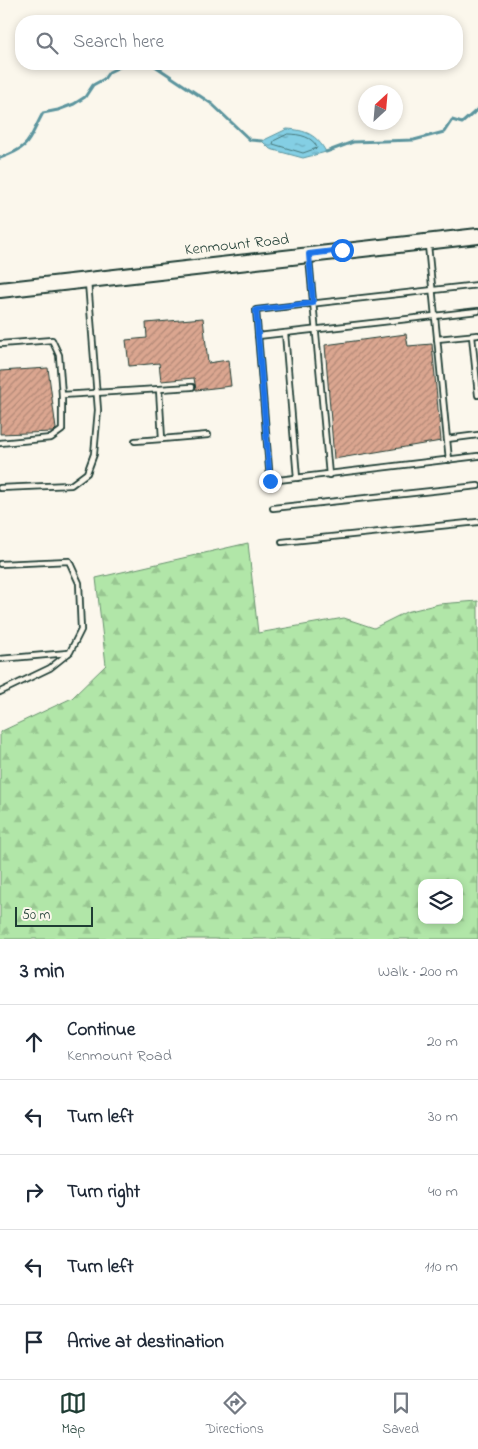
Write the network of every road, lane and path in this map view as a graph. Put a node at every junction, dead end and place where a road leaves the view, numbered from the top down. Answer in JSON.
{"nodes":[{"id":1,"x":478,"y":236,"type":"edge"},
{"id":2,"x":428,"y":241,"type":"junction"},
{"id":3,"x":309,"y":254,"type":"junction"},
{"id":4,"x":88,"y":279,"type":"junction"},
{"id":5,"x":478,"y":285,"type":"edge"},
{"id":6,"x":0,"y":290,"type":"edge"},
{"id":7,"x":432,"y":290,"type":"junction"},
{"id":8,"x":313,"y":303,"type":"junction"},
{"id":9,"x":478,"y":311,"type":"edge"},
{"id":10,"x":435,"y":316,"type":"junction"},
{"id":11,"x":316,"y":330,"type":"junction"},
{"id":12,"x":285,"y":333,"type":"junction"},
{"id":13,"x":258,"y":336,"type":"junction"},
{"id":14,"x":475,"y":336,"type":"edge"},
{"id":15,"x":437,"y":339,"type":"junction"},
{"id":16,"x":0,"y":344,"type":"edge"},
{"id":17,"x":192,"y":387,"type":"dead end"},
{"id":18,"x":159,"y":389,"type":"junction"},
{"id":19,"x":97,"y":393,"type":"junction"},
{"id":20,"x":62,"y":395,"type":"junction"},
{"id":21,"x":478,"y":395,"type":"edge"},
{"id":22,"x":208,"y":435,"type":"dead end"},
{"id":23,"x":478,"y":436,"type":"edge"},
{"id":24,"x":162,"y":439,"type":"junction"},
{"id":25,"x":447,"y":439,"type":"junction"},
{"id":26,"x":135,"y":441,"type":"dead end"},
{"id":27,"x":0,"y":443,"type":"edge"},
{"id":28,"x":478,"y":456,"type":"edge"},
{"id":29,"x":449,"y":460,"type":"junction"},
{"id":30,"x":328,"y":475,"type":"junction"},
{"id":31,"x":297,"y":478,"type":"junction"},
{"id":32,"x":478,"y":486,"type":"edge"},
{"id":33,"x":0,"y":488,"type":"edge"},
{"id":34,"x":273,"y":508,"type":"dead end"},
{"id":35,"x":478,"y":522,"type":"edge"},
{"id":36,"x":282,"y":542,"type":"dead end"},
{"id":37,"x":0,"y":564,"type":"edge"},
{"id":38,"x":70,"y":652,"type":"junction"},
{"id":39,"x":0,"y":659,"type":"edge"},
{"id":40,"x":0,"y":692,"type":"edge"}],
"edges":[{"from":1,"to":2,"type":"main road","name":"Kenmount Road"},
{"from":2,"to":3,"type":"main road","name":"Kenmount Road"},
{"from":2,"to":7,"type":"lane"},
{"from":3,"to":4,"type":"main road","name":"Kenmount Road"},
{"from":3,"to":8,"type":"lane"},
{"from":4,"to":6,"type":"main road","name":"Kenmount Road"},
{"from":4,"to":19,"type":"lane"},
{"from":5,"to":7,"type":"lane"},
{"from":7,"to":8,"type":"lane"},
{"from":7,"to":10,"type":"lane"},
{"from":8,"to":11,"type":"lane"},
{"from":8,"to":13,"type":"lane"},
{"from":9,"to":10,"type":"lane"},
{"from":10,"to":11,"type":"lane"},
{"from":10,"to":15,"type":"lane"},
{"from":11,"to":12,"type":"lane"},
{"from":11,"to":30,"type":"lane"},
{"from":12,"to":13,"type":"lane"},
{"from":12,"to":31,"type":"lane"},
{"from":13,"to":31,"type":"lane"},
{"from":14,"to":15,"type":"lane"},
{"from":14,"to":21,"type":"lane"},
{"from":15,"to":25,"type":"lane"},
{"from":16,"to":20,"type":"lane"},
{"from":17,"to":18,"type":"lane"},
{"from":18,"to":19,"type":"lane"},
{"from":18,"to":24,"type":"lane"},
{"from":19,"to":20,"type":"lane"},
{"from":19,"to":33,"type":"lane"},
{"from":20,"to":27,"type":"lane"},
{"from":22,"to":24,"type":"lane"},
{"from":23,"to":25,"type":"lane"},
{"from":24,"to":26,"type":"lane"},
{"from":25,"to":29,"type":"lane"},
{"from":28,"to":29,"type":"lane"},
{"from":29,"to":30,"type":"lane"},
{"from":30,"to":31,"type":"lane"},
{"from":32,"to":34,"type":"lane"},
{"from":35,"to":36,"type":"lane"},
{"from":37,"to":38,"type":"lane"},
{"from":38,"to":39,"type":"lane"},
{"from":38,"to":40,"type":"lane"}]}
